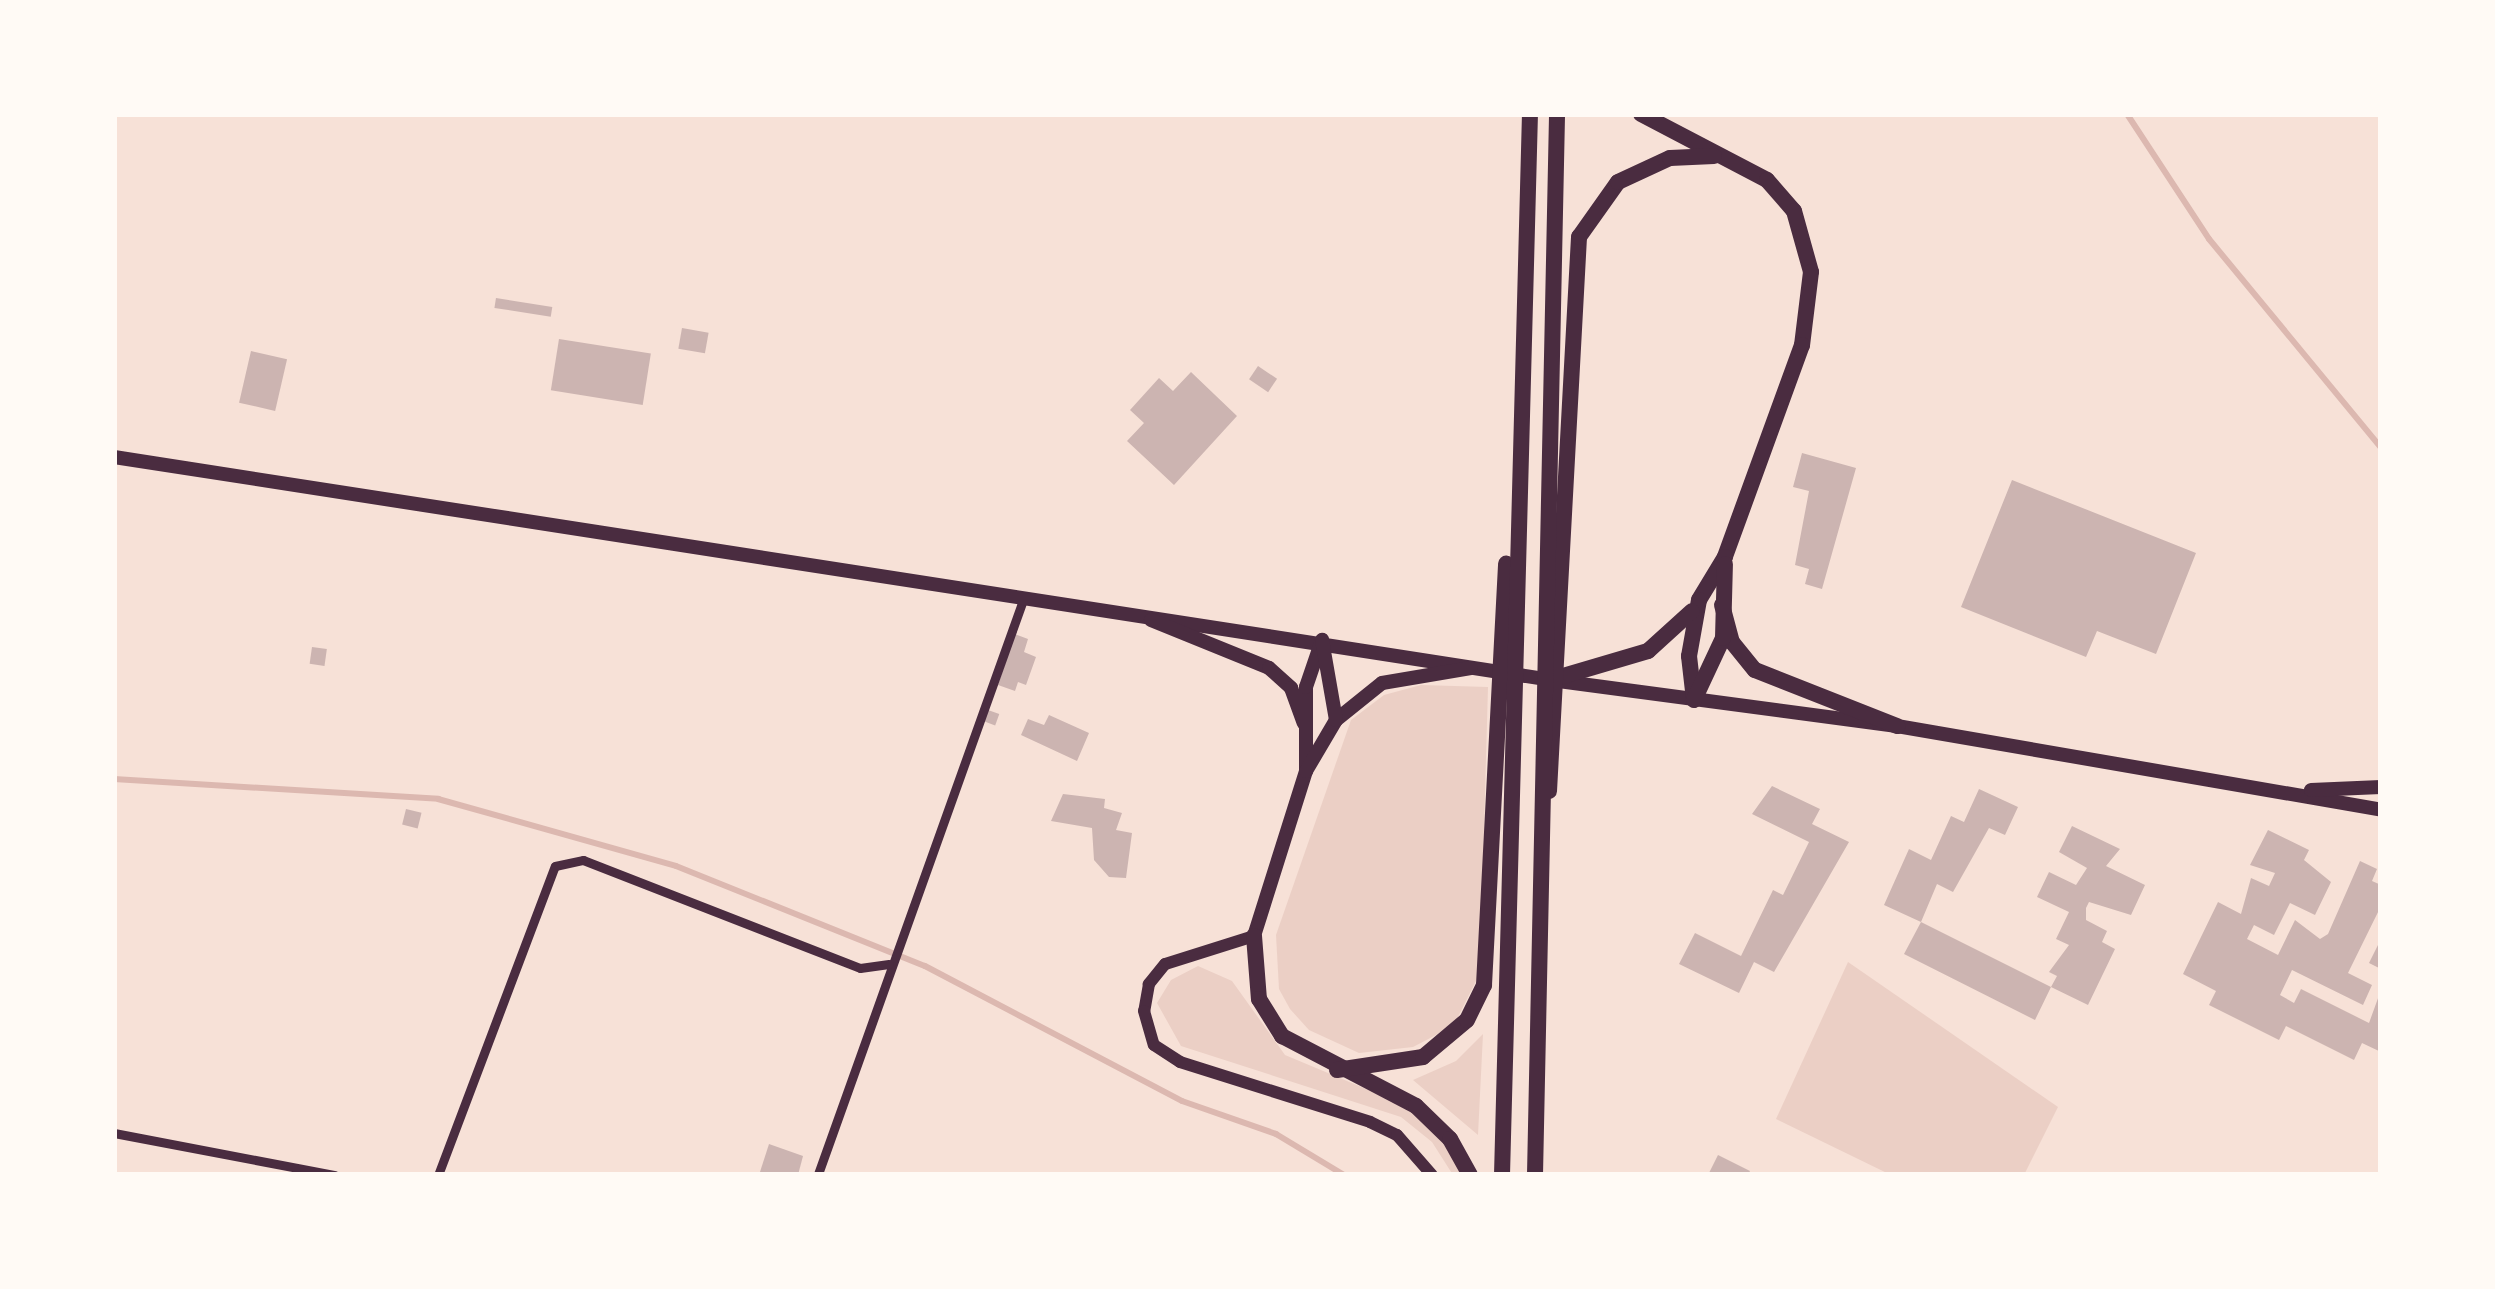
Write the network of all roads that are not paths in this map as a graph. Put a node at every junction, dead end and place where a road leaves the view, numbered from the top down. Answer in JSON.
{"nodes":[{"id":1,"x":1530,"y":114,"type":"edge"},
{"id":2,"x":1557,"y":114,"type":"edge"},
{"id":3,"x":1640,"y":114,"type":"edge"},
{"id":4,"x":1714,"y":156,"type":"junction"},
{"id":5,"x":114,"y":457,"type":"edge"},
{"id":6,"x":1725,"y":557,"type":"junction"},
{"id":7,"x":1024,"y":596,"type":"junction"},
{"id":8,"x":1700,"y":600,"type":"junction"},
{"id":9,"x":1722,"y":604,"type":"junction"},
{"id":10,"x":1136,"y":612,"type":"junction"},
{"id":11,"x":1552,"y":623,"type":"junction"},
{"id":12,"x":1322,"y":640,"type":"junction"},
{"id":13,"x":1476,"y":666,"type":"junction"},
{"id":14,"x":1551,"y":680,"type":"junction"},
{"id":15,"x":1694,"y":700,"type":"junction"},
{"id":16,"x":1505,"y":715,"type":"junction"},
{"id":17,"x":1336,"y":720,"type":"junction"},
{"id":18,"x":1304,"y":723,"type":"junction"},
{"id":19,"x":1898,"y":726,"type":"junction"},
{"id":20,"x":1306,"y":771,"type":"junction"},
{"id":21,"x":2381,"y":787,"type":"edge"},
{"id":22,"x":2300,"y":790,"type":"junction"},
{"id":23,"x":2381,"y":810,"type":"edge"},
{"id":24,"x":1254,"y":936,"type":"junction"},
{"id":25,"x":890,"y":964,"type":"junction"},
{"id":26,"x":1337,"y":1070,"type":"junction"},
{"id":27,"x":114,"y":1132,"type":"edge"},
{"id":28,"x":818,"y":1174,"type":"edge"},
{"id":29,"x":335,"y":1175,"type":"edge"},
{"id":30,"x":438,"y":1175,"type":"edge"},
{"id":31,"x":1432,"y":1175,"type":"edge"},
{"id":32,"x":1469,"y":1175,"type":"edge"},
{"id":33,"x":1502,"y":1175,"type":"edge"},
{"id":34,"x":1535,"y":1175,"type":"edge"}],
"edges":[{"from":1,"to":16,"type":"highway"},
{"from":2,"to":11,"type":"highway"},
{"from":3,"to":4,"type":"highway"},
{"from":4,"to":6,"type":"highway"},
{"from":4,"to":11,"type":"highway"},
{"from":5,"to":7,"type":"main road"},
{"from":6,"to":8,"type":"highway"},
{"from":6,"to":9,"type":"highway"},
{"from":7,"to":10,"type":"main road"},
{"from":7,"to":25,"type":"street"},
{"from":8,"to":14,"type":"highway"},
{"from":8,"to":15,"type":"highway"},
{"from":9,"to":15,"type":"highway"},
{"from":9,"to":19,"type":"highway"},
{"from":10,"to":12,"type":"main road"},
{"from":10,"to":18,"type":"main road"},
{"from":11,"to":34,"type":"highway"},
{"from":12,"to":13,"type":"main road"},
{"from":12,"to":17,"type":"main road"},
{"from":12,"to":18,"type":"main road"},
{"from":13,"to":14,"type":"main road"},
{"from":13,"to":17,"type":"main road"},
{"from":14,"to":15,"type":"main road"},
{"from":15,"to":19,"type":"main road"},
{"from":16,"to":26,"type":"highway"},
{"from":16,"to":33,"type":"highway"},
{"from":17,"to":20,"type":"main road"},
{"from":18,"to":20,"type":"main road"},
{"from":19,"to":22,"type":"main road"},
{"from":20,"to":24,"type":"main road"},
{"from":21,"to":22,"type":"main road"},
{"from":22,"to":23,"type":"main road"},
{"from":24,"to":26,"type":"highway"},
{"from":24,"to":31,"type":"street"},
{"from":25,"to":28,"type":"street"},
{"from":25,"to":30,"type":"street"},
{"from":26,"to":32,"type":"highway"},
{"from":27,"to":29,"type":"street"}]}
